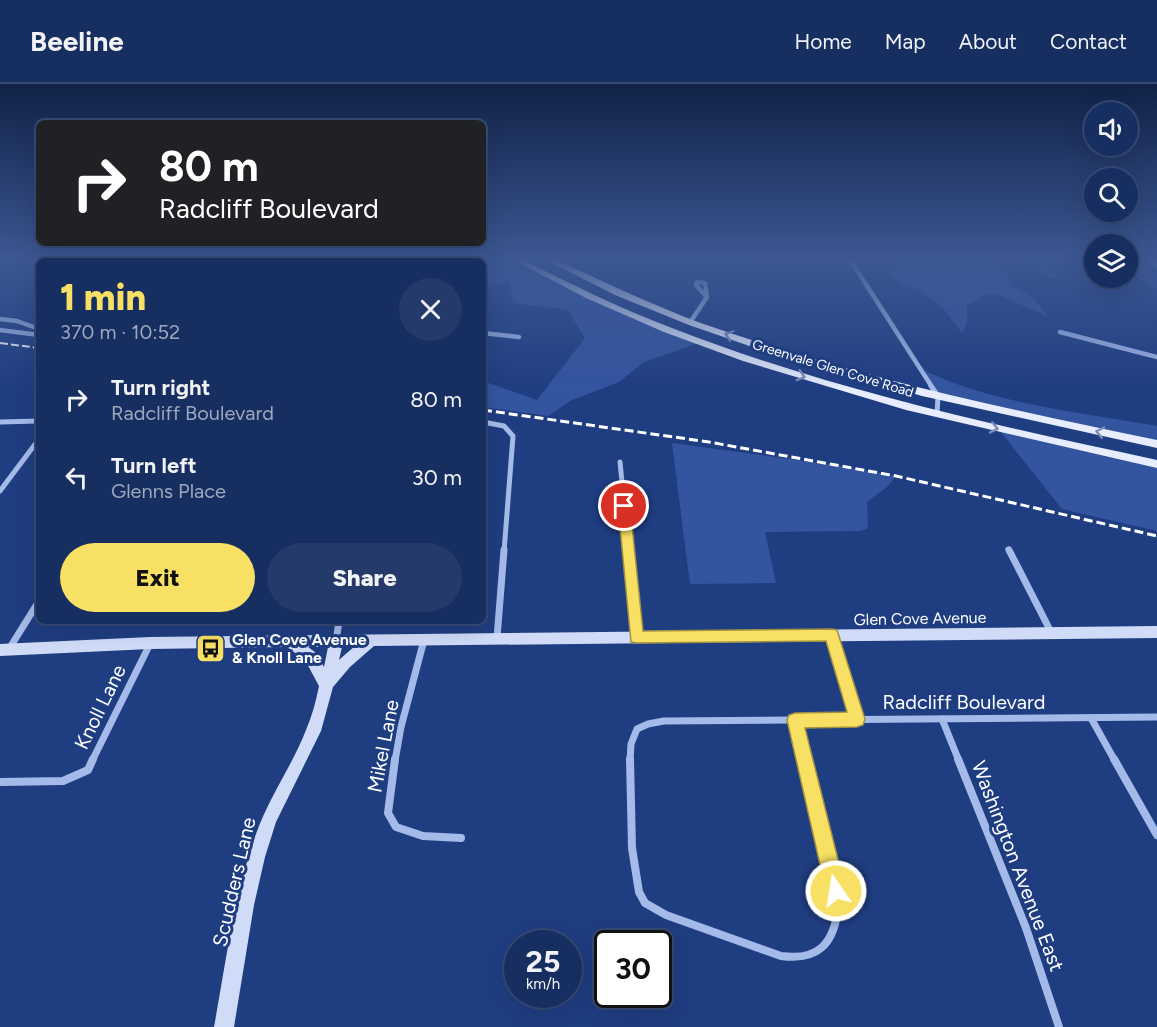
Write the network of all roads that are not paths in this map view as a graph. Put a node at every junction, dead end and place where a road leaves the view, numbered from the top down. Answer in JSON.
{"nodes":[{"id":1,"x":605,"y":302,"type":"edge"},
{"id":2,"x":643,"y":302,"type":"edge"},
{"id":3,"x":705,"y":302,"type":"edge"},
{"id":4,"x":878,"y":302,"type":"edge"},
{"id":5,"x":0,"y":319,"type":"edge"},
{"id":6,"x":691,"y":321,"type":"junction"},
{"id":7,"x":36,"y":328,"type":"edge"},
{"id":8,"x":0,"y":330,"type":"edge"},
{"id":9,"x":1060,"y":332,"type":"dead end"},
{"id":10,"x":486,"y":333,"type":"edge"},
{"id":11,"x":36,"y":335,"type":"edge"},
{"id":12,"x":519,"y":337,"type":"dead end"},
{"id":13,"x":1157,"y":357,"type":"edge"},
{"id":14,"x":874,"y":380,"type":"junction"},
{"id":15,"x":867,"y":396,"type":"junction"},
{"id":16,"x":939,"y":396,"type":"junction"},
{"id":17,"x":937,"y":414,"type":"junction"},
{"id":18,"x":36,"y":421,"type":"edge"},
{"id":19,"x":0,"y":422,"type":"edge"},
{"id":20,"x":486,"y":422,"type":"edge"},
{"id":21,"x":36,"y":443,"type":"edge"},
{"id":22,"x":1157,"y":444,"type":"edge"},
{"id":23,"x":620,"y":462,"type":"dead end"},
{"id":24,"x":1157,"y":464,"type":"edge"},
{"id":25,"x":0,"y":491,"type":"edge"},
{"id":26,"x":1008,"y":549,"type":"dead end"},
{"id":27,"x":36,"y":605,"type":"edge"},
{"id":28,"x":339,"y":624,"type":"edge"},
{"id":29,"x":1157,"y":632,"type":"edge"},
{"id":30,"x":1051,"y":633,"type":"junction"},
{"id":31,"x":832,"y":635,"type":"junction"},
{"id":32,"x":637,"y":637,"type":"junction"},
{"id":33,"x":497,"y":638,"type":"junction"},
{"id":34,"x":424,"y":639,"type":"junction"},
{"id":35,"x":371,"y":641,"type":"junction"},
{"id":36,"x":336,"y":642,"type":"junction"},
{"id":37,"x":291,"y":643,"type":"junction"},
{"id":38,"x":150,"y":644,"type":"junction"},
{"id":39,"x":4,"y":650,"type":"edge"},
{"id":40,"x":326,"y":685,"type":"junction"},
{"id":41,"x":1157,"y":717,"type":"edge"},
{"id":42,"x":1091,"y":718,"type":"junction"},
{"id":43,"x":857,"y":719,"type":"junction"},
{"id":44,"x":942,"y":719,"type":"junction"},
{"id":45,"x":795,"y":720,"type":"junction"},
{"id":46,"x":0,"y":782,"type":"edge"},
{"id":47,"x":1157,"y":835,"type":"edge"},
{"id":48,"x":461,"y":838,"type":"dead end"},
{"id":49,"x":224,"y":1027,"type":"edge"},
{"id":50,"x":1059,"y":1027,"type":"edge"}],
"edges":[{"from":1,"to":15,"type":"main road","name":"Greenvale Glen Cove Road","one_way":true},
{"from":2,"to":6,"type":"main road","name":"Greenvale Glen Cove Road"},
{"from":3,"to":6,"type":"street"},
{"from":4,"to":16,"type":"street"},
{"from":5,"to":7,"type":"street"},
{"from":14,"to":6,"type":"main road","name":"Greenvale Glen Cove Road","one_way":true},
{"from":8,"to":11,"type":"street"},
{"from":9,"to":13,"type":"street"},
{"from":10,"to":12,"type":"street"},
{"from":14,"to":15,"type":"main road"},
{"from":14,"to":16,"type":"main road","name":"Greenvale Glen Cove Road"},
{"from":15,"to":17,"type":"main road","name":"Greenvale Glen Cove Road"},
{"from":16,"to":17,"type":"street"},
{"from":22,"to":16,"type":"main road","name":"Greenvale Glen Cove Road","one_way":true},
{"from":17,"to":24,"type":"main road","name":"Greenvale Glen Cove Road","one_way":true},
{"from":18,"to":19,"type":"street"},
{"from":20,"to":33,"type":"street"},
{"from":21,"to":25,"type":"street"},
{"from":23,"to":32,"type":"street"},
{"from":26,"to":30,"type":"street"},
{"from":27,"to":39,"type":"street"},
{"from":28,"to":36,"type":"street"},
{"from":29,"to":30,"type":"main road","name":"Glen Cove Avenue"},
{"from":30,"to":31,"type":"main road","name":"Glen Cove Avenue"},
{"from":31,"to":32,"type":"main road","name":"Glen Cove Avenue"},
{"from":31,"to":43,"type":"street"},
{"from":32,"to":33,"type":"main road","name":"Glen Cove Avenue"},
{"from":33,"to":34,"type":"main road","name":"Glen Cove Avenue"},
{"from":34,"to":35,"type":"main road","name":"Glen Cove Avenue"},
{"from":34,"to":48,"type":"street","name":"Mikel Lane"},
{"from":35,"to":36,"type":"main road","name":"Glen Cove Avenue"},
{"from":35,"to":40,"type":"main road","name":"Scudders Lane"},
{"from":36,"to":37,"type":"main road","name":"Glen Cove Avenue"},
{"from":36,"to":40,"type":"main road","name":"Scudders Lane"},
{"from":37,"to":38,"type":"main road","name":"Glen Cove Avenue"},
{"from":37,"to":40,"type":"main road"},
{"from":38,"to":39,"type":"main road","name":"Glen Cove Avenue"},
{"from":38,"to":46,"type":"street","name":"Knoll Lane"},
{"from":40,"to":49,"type":"main road","name":"Scudders Lane"},
{"from":41,"to":42,"type":"street","name":"Radcliff Boulevard"},
{"from":42,"to":44,"type":"street","name":"Radcliff Boulevard"},
{"from":42,"to":47,"type":"street"},
{"from":43,"to":44,"type":"street","name":"Radcliff Boulevard"},
{"from":43,"to":45,"type":"street","name":"Radcliff Boulevard"},
{"from":44,"to":50,"type":"street","name":"Washington Avenue East"},
{"from":45,"to":45,"type":"street","name":"Radcliff Boulevard"}]}
